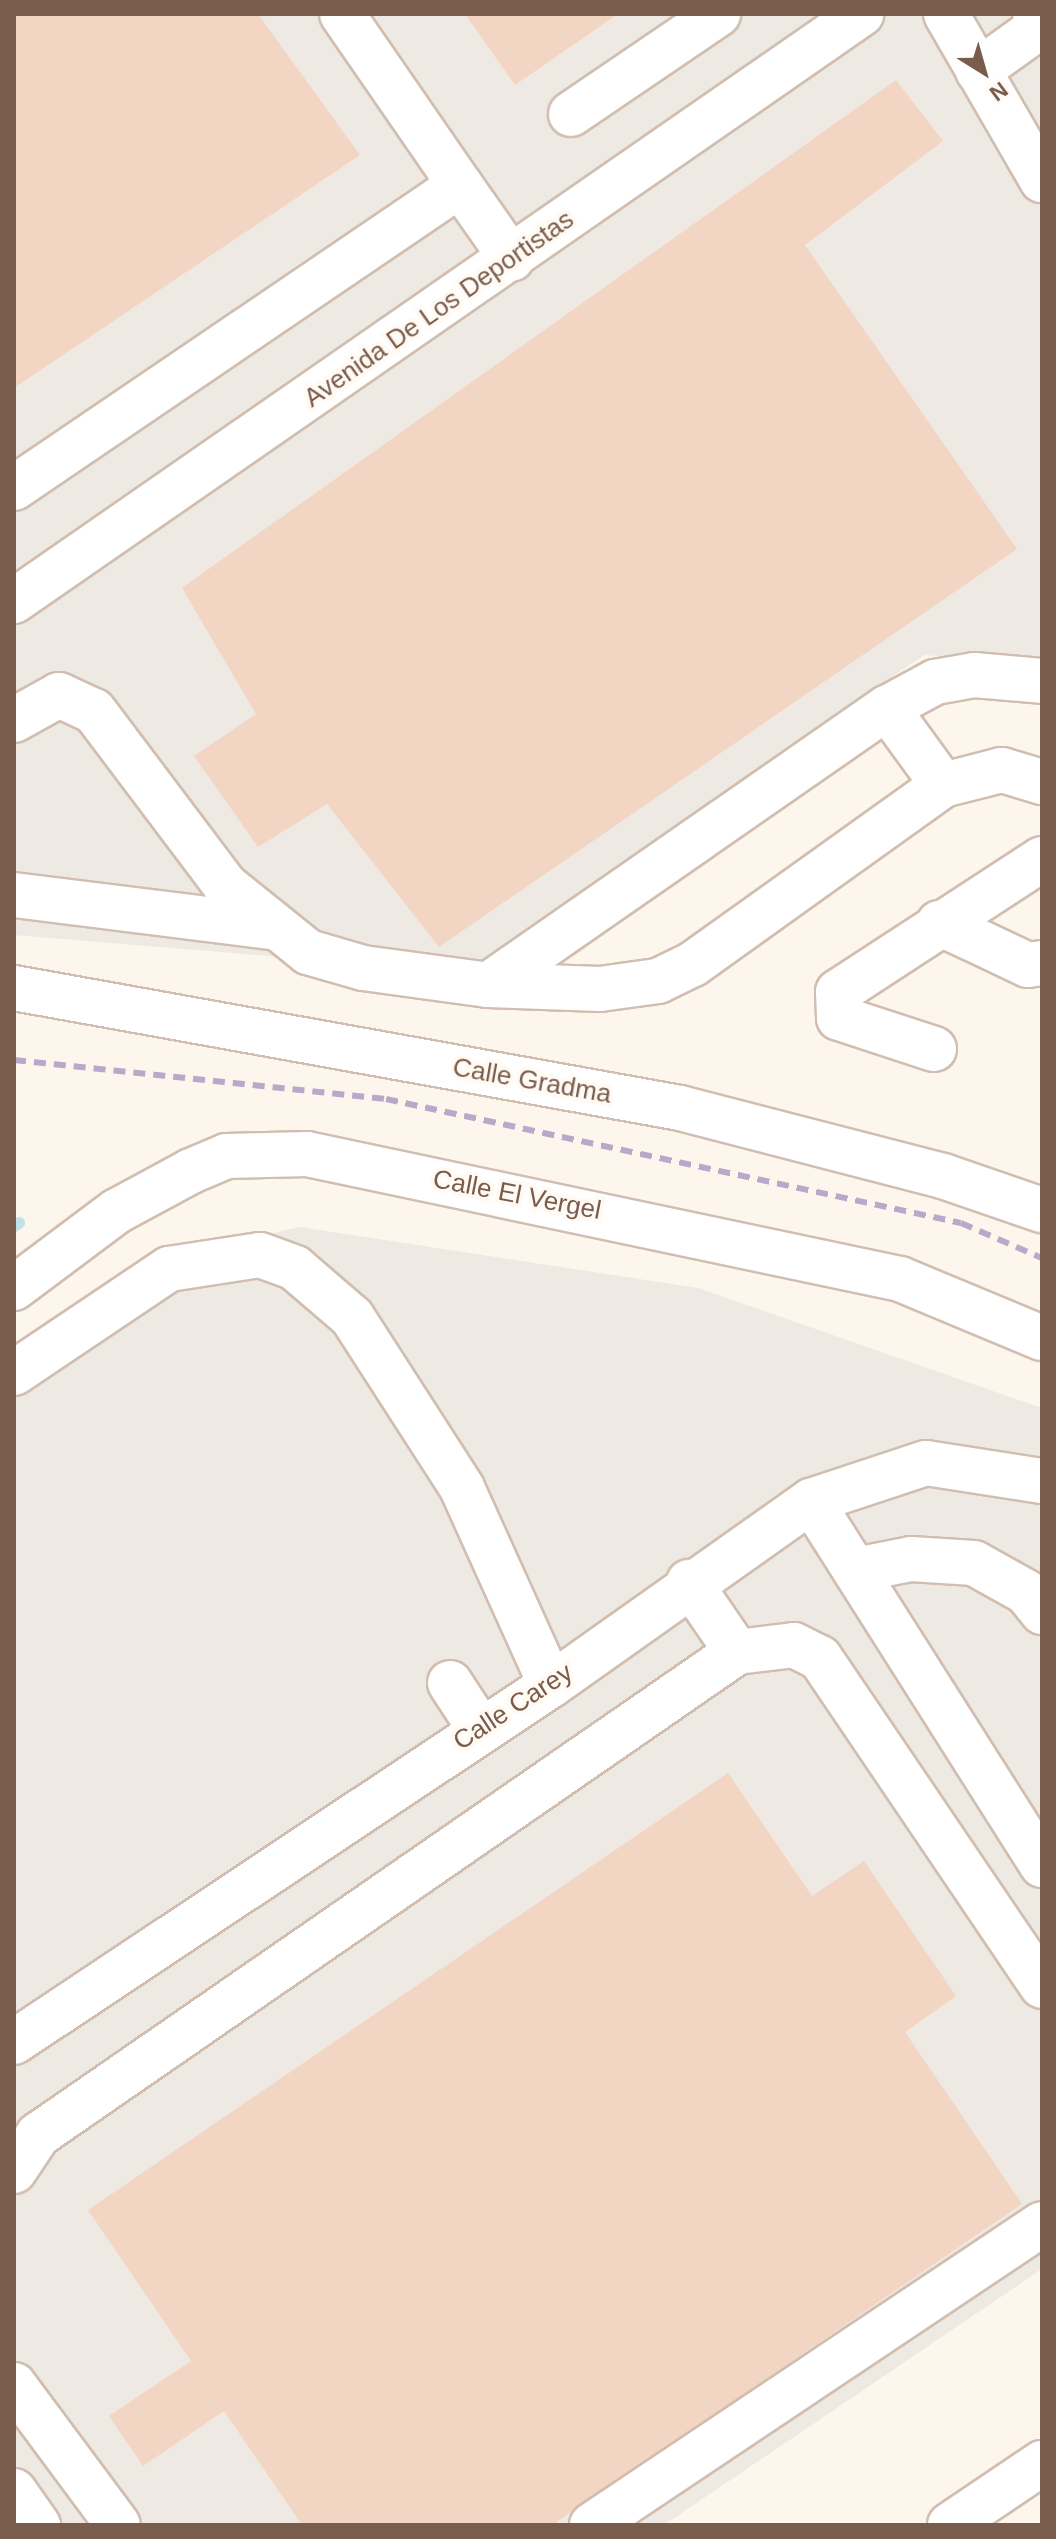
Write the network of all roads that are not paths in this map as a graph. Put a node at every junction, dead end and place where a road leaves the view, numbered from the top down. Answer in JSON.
{"nodes":[{"id":1,"x":342,"y":14,"type":"edge"},
{"id":2,"x":718,"y":14,"type":"edge"},
{"id":3,"x":861,"y":14,"type":"edge"},
{"id":4,"x":946,"y":14,"type":"edge"},
{"id":5,"x":1035,"y":14,"type":"edge"},
{"id":6,"x":978,"y":71,"type":"junction"},
{"id":7,"x":571,"y":114,"type":"dead end"},
{"id":8,"x":1042,"y":180,"type":"edge"},
{"id":9,"x":460,"y":185,"type":"junction"},
{"id":10,"x":512,"y":259,"type":"junction"},
{"id":11,"x":14,"y":488,"type":"edge"},
{"id":12,"x":14,"y":601,"type":"edge"},
{"id":13,"x":1042,"y":681,"type":"edge"},
{"id":14,"x":887,"y":708,"type":"junction"},
{"id":15,"x":14,"y":720,"type":"edge"},
{"id":16,"x":1042,"y":782,"type":"edge"},
{"id":17,"x":943,"y":785,"type":"junction"},
{"id":18,"x":1038,"y":868,"type":"edge"},
{"id":19,"x":14,"y":895,"type":"edge"},
{"id":20,"x":939,"y":923,"type":"junction"},
{"id":21,"x":270,"y":927,"type":"junction"},
{"id":22,"x":1042,"y":963,"type":"edge"},
{"id":23,"x":488,"y":985,"type":"junction"},
{"id":24,"x":14,"y":988,"type":"edge"},
{"id":25,"x":934,"y":1049,"type":"dead end"},
{"id":26,"x":1042,"y":1210,"type":"edge"},
{"id":27,"x":14,"y":1288,"type":"edge"},
{"id":28,"x":1042,"y":1338,"type":"edge"},
{"id":29,"x":14,"y":1373,"type":"edge"},
{"id":30,"x":1042,"y":1481,"type":"edge"},
{"id":31,"x":811,"y":1501,"type":"junction"},
{"id":32,"x":855,"y":1570,"type":"junction"},
{"id":33,"x":689,"y":1582,"type":"junction"},
{"id":34,"x":1042,"y":1612,"type":"edge"},
{"id":35,"x":737,"y":1652,"type":"junction"},
{"id":36,"x":450,"y":1683,"type":"dead end"},
{"id":37,"x":551,"y":1685,"type":"junction"},
{"id":38,"x":480,"y":1729,"type":"junction"},
{"id":39,"x":1042,"y":1865,"type":"edge"},
{"id":40,"x":1042,"y":1986,"type":"edge"},
{"id":41,"x":14,"y":2042,"type":"edge"},
{"id":42,"x":14,"y":2171,"type":"edge"},
{"id":43,"x":1042,"y":2224,"type":"edge"},
{"id":44,"x":14,"y":2385,"type":"edge"},
{"id":45,"x":1042,"y":2463,"type":"edge"},
{"id":46,"x":14,"y":2491,"type":"edge"},
{"id":47,"x":38,"y":2525,"type":"edge"},
{"id":48,"x":118,"y":2525,"type":"edge"},
{"id":49,"x":592,"y":2525,"type":"edge"},
{"id":50,"x":950,"y":2525,"type":"edge"}],
"edges":[{"from":1,"to":9,"type":"street"},
{"from":2,"to":7,"type":"street"},
{"from":3,"to":10,"type":"street","name":"Avenida De Los Deportistas"},
{"from":4,"to":6,"type":"street"},
{"from":5,"to":6,"type":"street"},
{"from":6,"to":8,"type":"street"},
{"from":9,"to":10,"type":"street"},
{"from":9,"to":11,"type":"street"},
{"from":10,"to":12,"type":"street","name":"Avenida De Los Deportistas"},
{"from":13,"to":14,"type":"street"},
{"from":14,"to":17,"type":"street"},
{"from":14,"to":23,"type":"street"},
{"from":15,"to":21,"type":"street"},
{"from":16,"to":17,"type":"street"},
{"from":17,"to":23,"type":"street"},
{"from":18,"to":20,"type":"street"},
{"from":19,"to":21,"type":"street"},
{"from":20,"to":22,"type":"street"},
{"from":20,"to":25,"type":"street"},
{"from":21,"to":23,"type":"street"},
{"from":24,"to":26,"type":"street","name":"Calle Gradma"},
{"from":27,"to":28,"type":"street","name":"Calle El Vergel"},
{"from":29,"to":37,"type":"street"},
{"from":30,"to":31,"type":"street","name":"Calle Carey"},
{"from":31,"to":32,"type":"street"},
{"from":31,"to":33,"type":"street","name":"Calle Carey"},
{"from":32,"to":34,"type":"street"},
{"from":32,"to":39,"type":"street"},
{"from":33,"to":35,"type":"street"},
{"from":33,"to":37,"type":"street","name":"Calle Carey"},
{"from":35,"to":40,"type":"street"},
{"from":35,"to":42,"type":"street"},
{"from":36,"to":38,"type":"street"},
{"from":37,"to":38,"type":"street","name":"Calle Carey"},
{"from":38,"to":41,"type":"street","name":"Calle Carey"},
{"from":43,"to":49,"type":"street"},
{"from":44,"to":48,"type":"street"},
{"from":45,"to":50,"type":"street"},
{"from":46,"to":47,"type":"street"}]}
